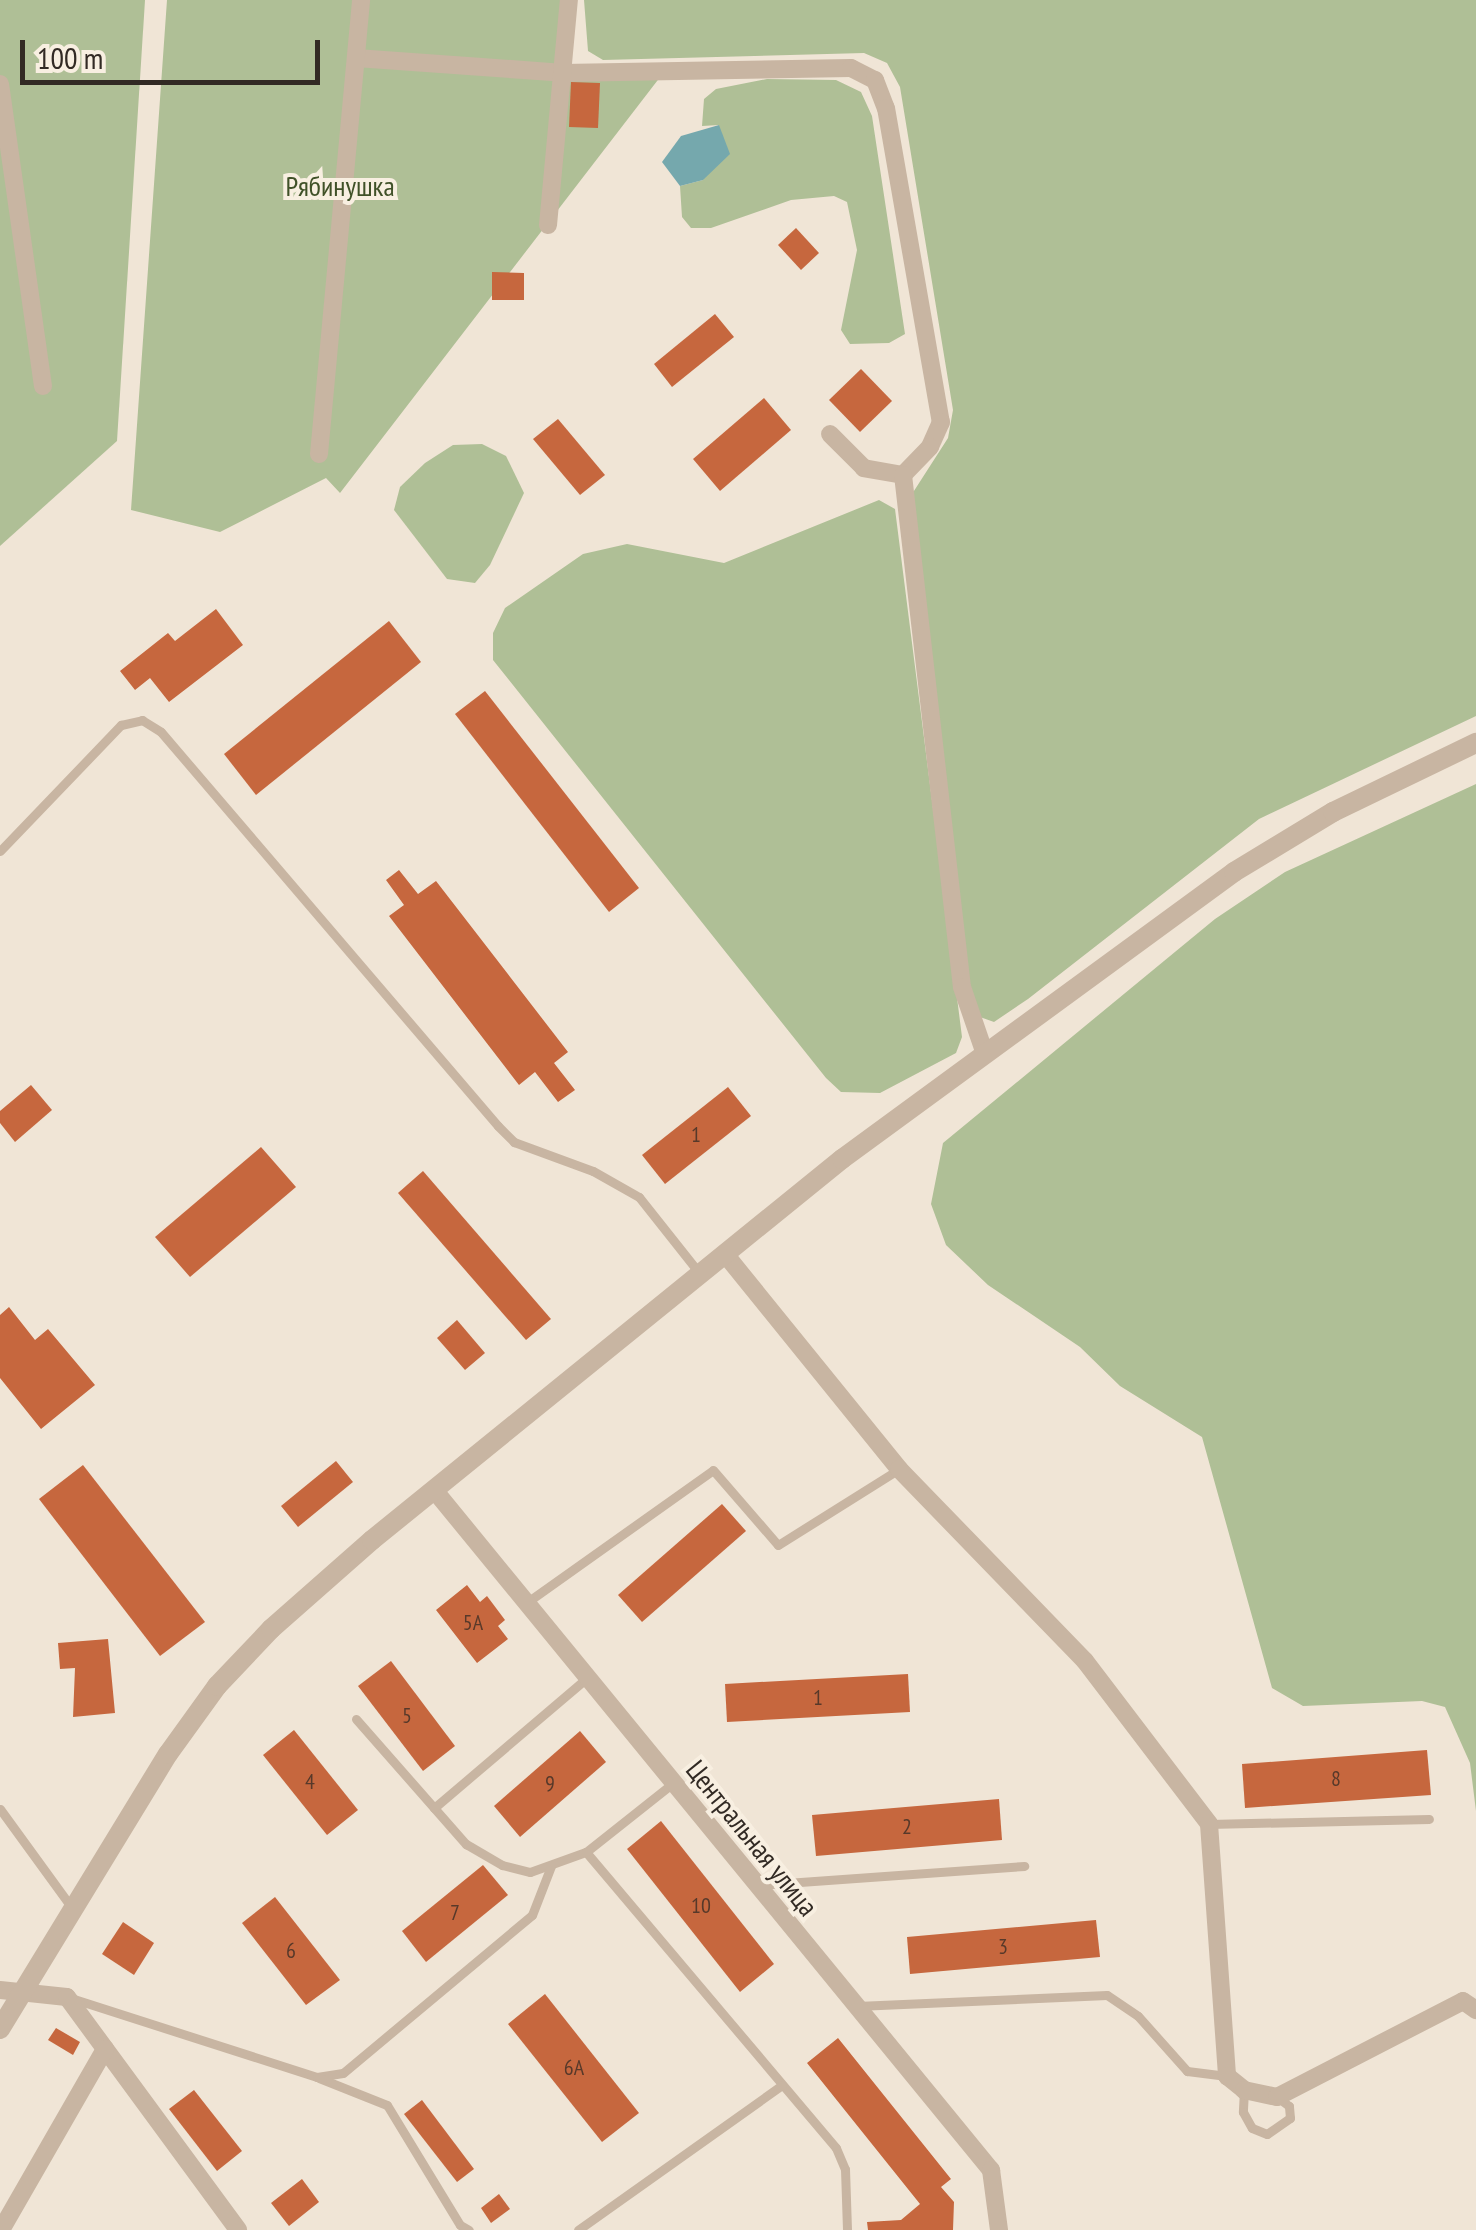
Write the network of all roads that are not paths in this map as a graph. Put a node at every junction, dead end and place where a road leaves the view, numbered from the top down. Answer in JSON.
{"nodes":[{"id":1,"x":362,"y":0,"type":"edge"},
{"id":2,"x":569,"y":0,"type":"edge"},
{"id":3,"x":356,"y":58,"type":"junction"},
{"id":4,"x":563,"y":74,"type":"junction"},
{"id":5,"x":0,"y":84,"type":"edge"},
{"id":6,"x":9,"y":193,"type":"edge"},
{"id":7,"x":548,"y":225,"type":"dead end"},
{"id":8,"x":43,"y":386,"type":"dead end"},
{"id":9,"x":830,"y":434,"type":"dead end"},
{"id":10,"x":320,"y":454,"type":"dead end"},
{"id":11,"x":903,"y":474,"type":"junction"},
{"id":12,"x":1476,"y":743,"type":"edge"},
{"id":13,"x":0,"y":851,"type":"edge"},
{"id":14,"x":985,"y":1054,"type":"junction"},
{"id":15,"x":724,"y":1254,"type":"junction"},
{"id":16,"x":700,"y":1274,"type":"junction"},
{"id":17,"x":899,"y":1469,"type":"junction"},
{"id":18,"x":434,"y":1490,"type":"junction"},
{"id":19,"x":526,"y":1603,"type":"junction"},
{"id":20,"x":587,"y":1678,"type":"junction"},
{"id":21,"x":356,"y":1718,"type":"dead end"},
{"id":22,"x":673,"y":1784,"type":"junction"},
{"id":23,"x":434,"y":1808,"type":"junction"},
{"id":24,"x":0,"y":1809,"type":"edge"},
{"id":25,"x":1429,"y":1818,"type":"dead end"},
{"id":26,"x":1209,"y":1824,"type":"junction"},
{"id":27,"x":586,"y":1852,"type":"junction"},
{"id":28,"x":552,"y":1866,"type":"junction"},
{"id":29,"x":1024,"y":1866,"type":"dead end"},
{"id":30,"x":755,"y":1885,"type":"junction"},
{"id":31,"x":72,"y":1908,"type":"junction"},
{"id":32,"x":11,"y":1991,"type":"edge"},
{"id":33,"x":66,"y":1997,"type":"junction"},
{"id":34,"x":1472,"y":2002,"type":"edge"},
{"id":35,"x":853,"y":2006,"type":"junction"},
{"id":36,"x":0,"y":2028,"type":"edge"},
{"id":37,"x":105,"y":2050,"type":"junction"},
{"id":38,"x":1226,"y":2076,"type":"junction"},
{"id":39,"x":316,"y":2077,"type":"junction"},
{"id":40,"x":782,"y":2085,"type":"junction"},
{"id":41,"x":1244,"y":2090,"type":"junction"},
{"id":42,"x":1277,"y":2097,"type":"junction"},
{"id":43,"x":1,"y":2230,"type":"edge"},
{"id":44,"x":238,"y":2230,"type":"edge"},
{"id":45,"x":470,"y":2230,"type":"edge"},
{"id":46,"x":578,"y":2230,"type":"edge"},
{"id":47,"x":847,"y":2230,"type":"edge"},
{"id":48,"x":999,"y":2230,"type":"edge"}],
"edges":[{"from":1,"to":3,"type":"street"},
{"from":2,"to":4,"type":"street"},
{"from":3,"to":4,"type":"street"},
{"from":3,"to":10,"type":"street"},
{"from":4,"to":7,"type":"street"},
{"from":4,"to":11,"type":"street"},
{"from":5,"to":6,"type":"street"},
{"from":6,"to":8,"type":"street"},
{"from":9,"to":11,"type":"street"},
{"from":11,"to":14,"type":"street"},
{"from":12,"to":14,"type":"street"},
{"from":13,"to":16,"type":"lane"},
{"from":14,"to":15,"type":"street"},
{"from":15,"to":16,"type":"street"},
{"from":15,"to":17,"type":"street"},
{"from":16,"to":18,"type":"street"},
{"from":17,"to":19,"type":"lane"},
{"from":17,"to":26,"type":"street"},
{"from":18,"to":19,"type":"street","name":"Центральная улица"},
{"from":18,"to":31,"type":"street"},
{"from":19,"to":20,"type":"street","name":"Центральная улица"},
{"from":20,"to":22,"type":"street","name":"Центральная улица"},
{"from":20,"to":23,"type":"lane"},
{"from":21,"to":23,"type":"lane"},
{"from":22,"to":27,"type":"lane"},
{"from":22,"to":30,"type":"street","name":"Центральная улица"},
{"from":23,"to":28,"type":"lane"},
{"from":24,"to":31,"type":"lane"},
{"from":25,"to":26,"type":"lane"},
{"from":26,"to":38,"type":"street"},
{"from":27,"to":28,"type":"lane"},
{"from":27,"to":40,"type":"lane"},
{"from":28,"to":39,"type":"lane"},
{"from":29,"to":30,"type":"lane"},
{"from":30,"to":35,"type":"street","name":"Центральная улица"},
{"from":31,"to":32,"type":"street"},
{"from":32,"to":33,"type":"street"},
{"from":32,"to":36,"type":"street"},
{"from":33,"to":37,"type":"street"},
{"from":33,"to":39,"type":"lane"},
{"from":34,"to":42,"type":"street"},
{"from":35,"to":38,"type":"lane"},
{"from":35,"to":48,"type":"street","name":"Центральная улица"},
{"from":37,"to":43,"type":"street"},
{"from":37,"to":44,"type":"street"},
{"from":38,"to":41,"type":"street"},
{"from":39,"to":45,"type":"lane"},
{"from":40,"to":46,"type":"lane"},
{"from":40,"to":47,"type":"lane"},
{"from":41,"to":42,"type":"street"},
{"from":41,"to":42,"type":"lane"}]}
